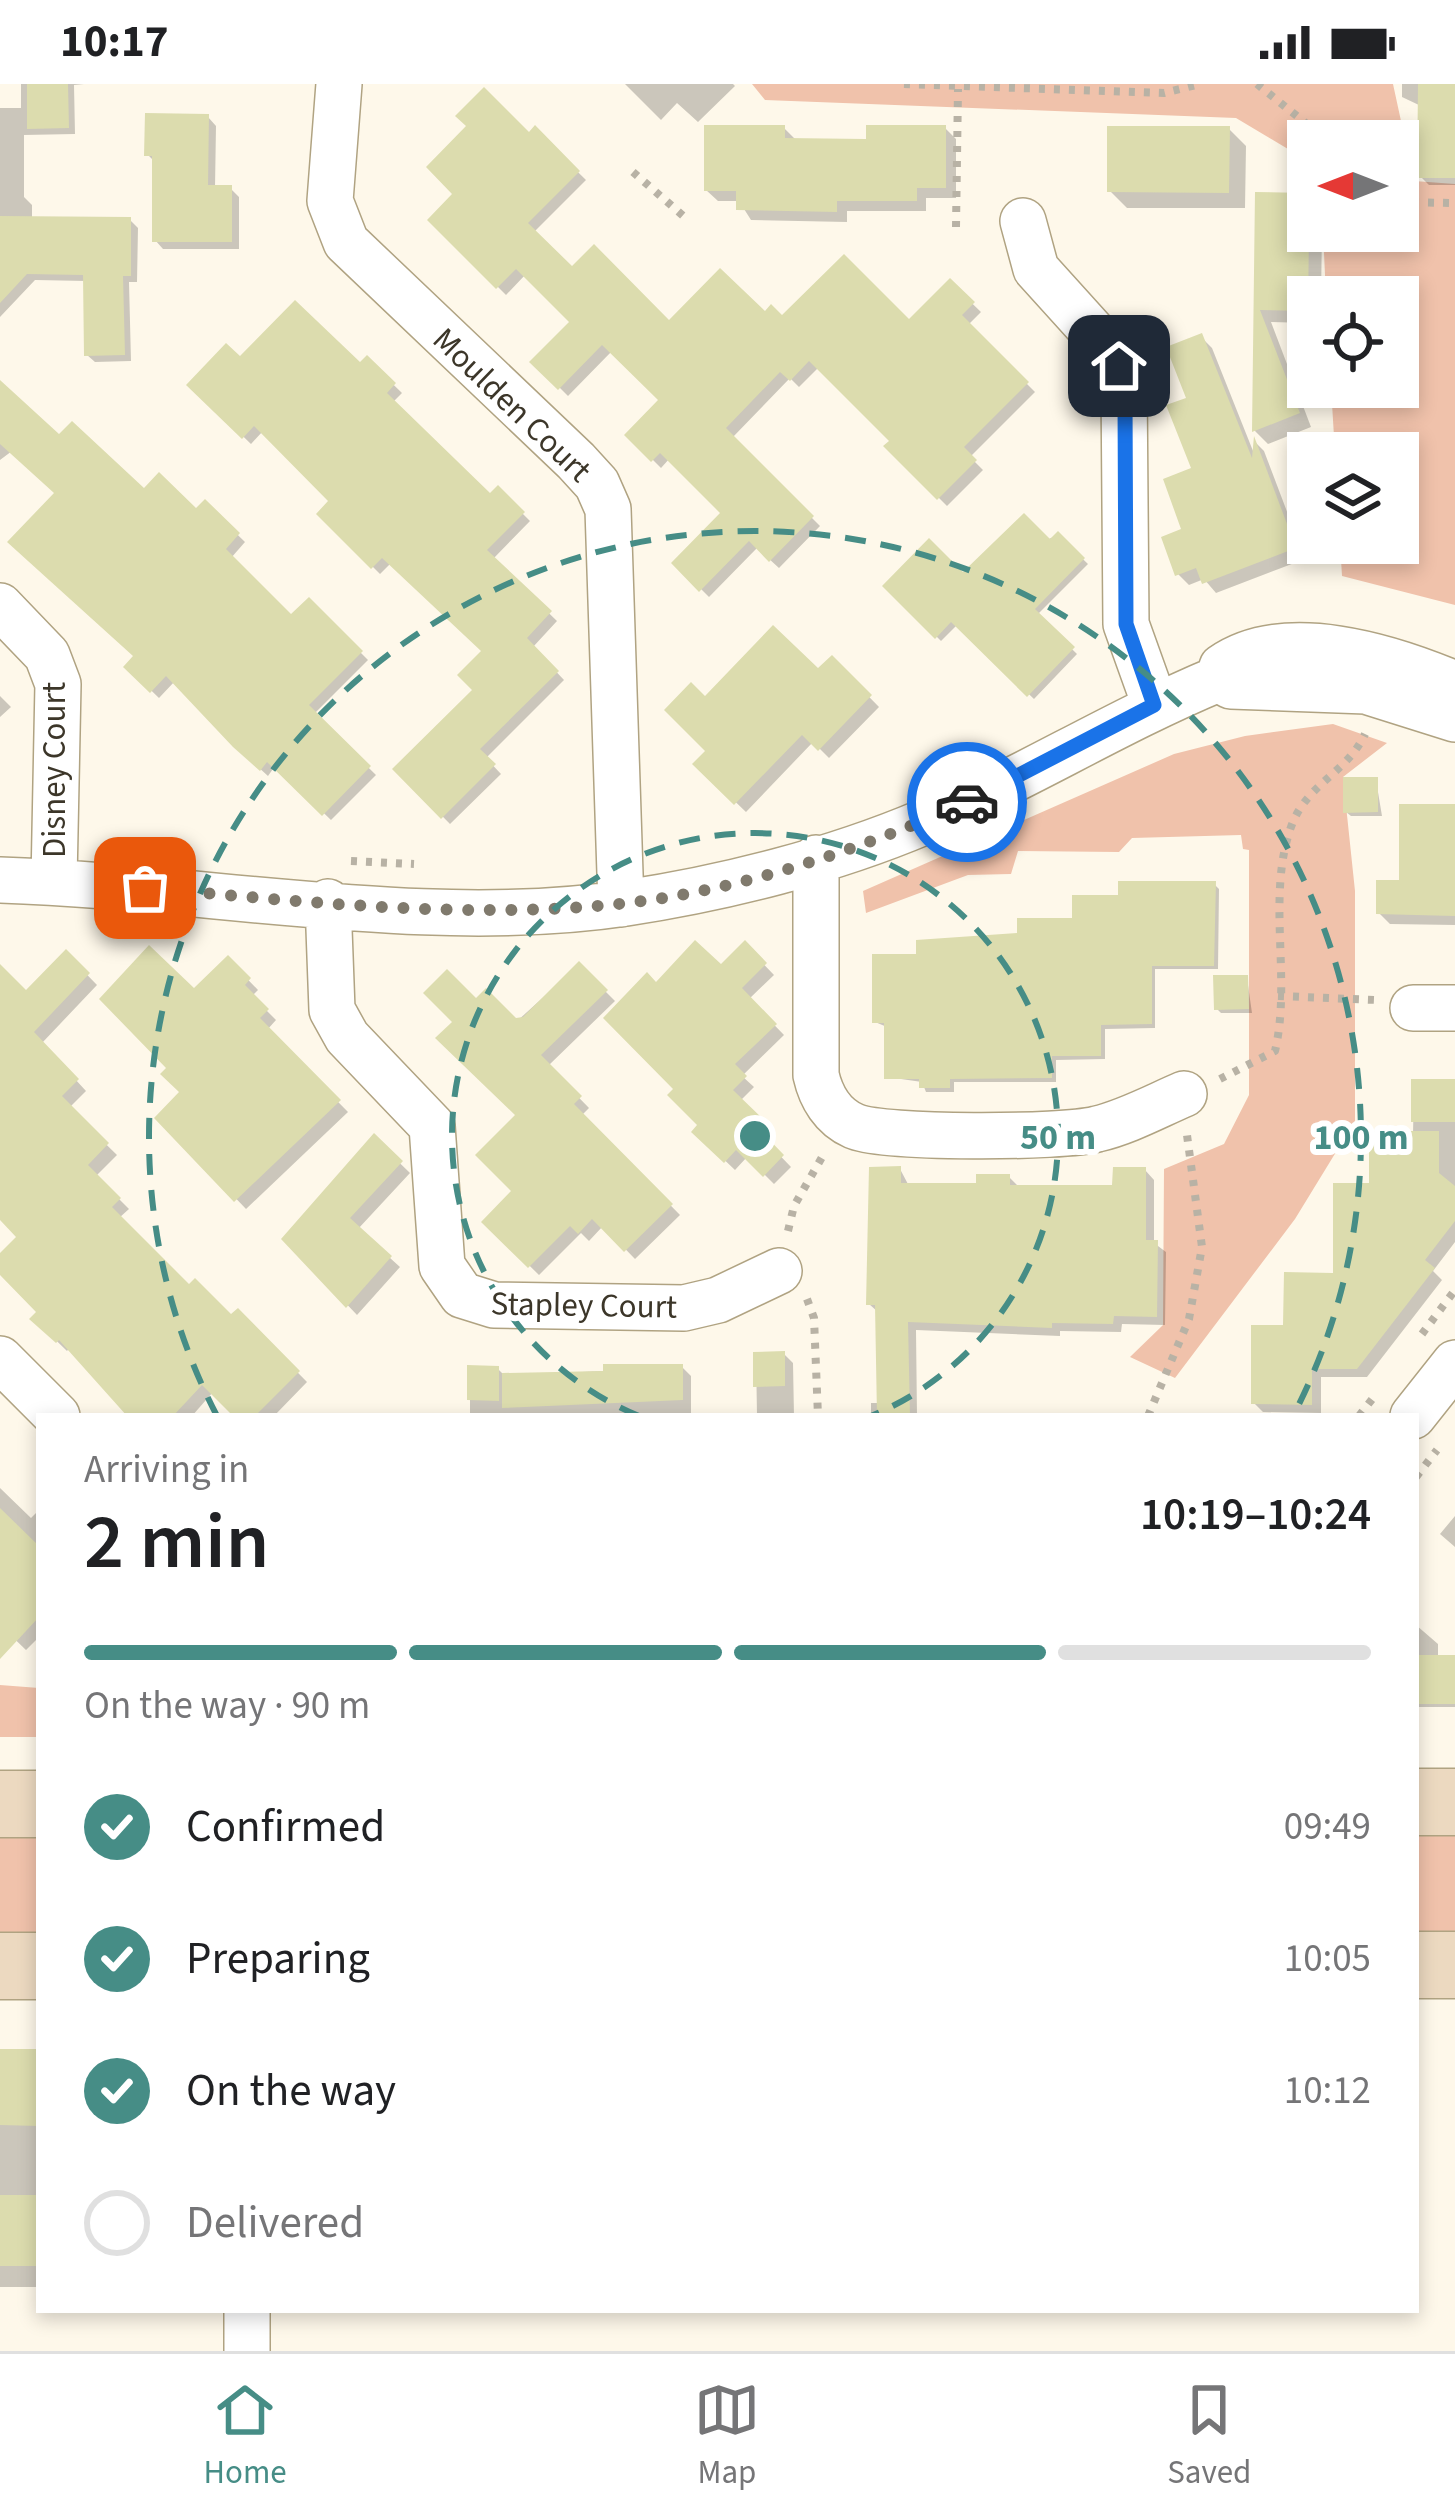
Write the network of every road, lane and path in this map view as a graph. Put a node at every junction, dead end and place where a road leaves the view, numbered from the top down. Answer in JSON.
{"nodes":[{"id":1,"x":338,"y":84,"type":"edge"},
{"id":2,"x":904,"y":84,"type":"edge"},
{"id":3,"x":1200,"y":84,"type":"edge"},
{"id":4,"x":1257,"y":84,"type":"edge"},
{"id":5,"x":958,"y":89,"type":"junction"},
{"id":6,"x":1302,"y":120,"type":"edge"},
{"id":7,"x":633,"y":172,"type":"dead end"},
{"id":8,"x":1419,"y":202,"type":"edge"},
{"id":9,"x":1455,"y":203,"type":"edge"},
{"id":10,"x":688,"y":220,"type":"dead end"},
{"id":11,"x":1023,"y":221,"type":"dead end"},
{"id":12,"x":956,"y":227,"type":"dead end"},
{"id":13,"x":0,"y":606,"type":"edge"},
{"id":14,"x":1218,"y":680,"type":"junction"},
{"id":15,"x":1455,"y":684,"type":"edge"},
{"id":16,"x":1375,"y":693,"type":"junction"},
{"id":17,"x":1154,"y":705,"type":"junction"},
{"id":18,"x":1455,"y":719,"type":"edge"},
{"id":19,"x":816,"y":858,"type":"junction"},
{"id":20,"x":346,"y":860,"type":"dead end"},
{"id":21,"x":417,"y":865,"type":"dead end"},
{"id":22,"x":0,"y":880,"type":"edge"},
{"id":23,"x":53,"y":881,"type":"junction"},
{"id":24,"x":328,"y":902,"type":"junction"},
{"id":25,"x":622,"y":904,"type":"junction"},
{"id":26,"x":1277,"y":996,"type":"junction"},
{"id":27,"x":1434,"y":1008,"type":"edge"},
{"id":28,"x":1184,"y":1094,"type":"junction"},
{"id":29,"x":843,"y":1120,"type":"junction"},
{"id":30,"x":779,"y":1271,"type":"junction"},
{"id":31,"x":0,"y":1359,"type":"edge"},
{"id":32,"x":1455,"y":1363,"type":"edge"},
{"id":33,"x":54,"y":1413,"type":"edge"},
{"id":34,"x":818,"y":1413,"type":"edge"},
{"id":35,"x":1149,"y":1413,"type":"edge"},
{"id":36,"x":1415,"y":1413,"type":"edge"},
{"id":37,"x":1419,"y":1802,"type":"edge"},
{"id":38,"x":1455,"y":1802,"type":"edge"},
{"id":39,"x":0,"y":1804,"type":"edge"},
{"id":40,"x":36,"y":1804,"type":"edge"},
{"id":41,"x":1419,"y":1965,"type":"edge"},
{"id":42,"x":1455,"y":1965,"type":"edge"},
{"id":43,"x":0,"y":1966,"type":"edge"},
{"id":44,"x":36,"y":1966,"type":"edge"},
{"id":45,"x":247,"y":2313,"type":"edge"},
{"id":46,"x":247,"y":2351,"type":"edge"}],
"edges":[{"from":1,"to":25,"type":"street","name":"Moulden Court"},
{"from":2,"to":5,"type":"path"},
{"from":3,"to":5,"type":"path"},
{"from":4,"to":6,"type":"path"},
{"from":5,"to":12,"type":"path"},
{"from":7,"to":10,"type":"path"},
{"from":8,"to":9,"type":"path"},
{"from":11,"to":17,"type":"street"},
{"from":13,"to":23,"type":"street","name":"Disney Court"},
{"from":14,"to":15,"type":"street"},
{"from":14,"to":16,"type":"street"},
{"from":14,"to":17,"type":"street"},
{"from":16,"to":18,"type":"street"},
{"from":16,"to":26,"type":"path"},
{"from":17,"to":19,"type":"street"},
{"from":19,"to":25,"type":"street"},
{"from":19,"to":29,"type":"street"},
{"from":20,"to":21,"type":"path"},
{"from":22,"to":23,"type":"street"},
{"from":23,"to":24,"type":"street"},
{"from":24,"to":25,"type":"street"},
{"from":24,"to":30,"type":"street","name":"Stapley Court"},
{"from":26,"to":27,"type":"path"},
{"from":26,"to":28,"type":"path"},
{"from":28,"to":29,"type":"street"},
{"from":28,"to":35,"type":"path"},
{"from":29,"to":30,"type":"path"},
{"from":30,"to":34,"type":"path"},
{"from":31,"to":33,"type":"street"},
{"from":32,"to":36,"type":"street"},
{"from":37,"to":38,"type":"main road"},
{"from":39,"to":40,"type":"main road"},
{"from":41,"to":42,"type":"main road"},
{"from":43,"to":44,"type":"main road"},
{"from":45,"to":46,"type":"street"}]}
